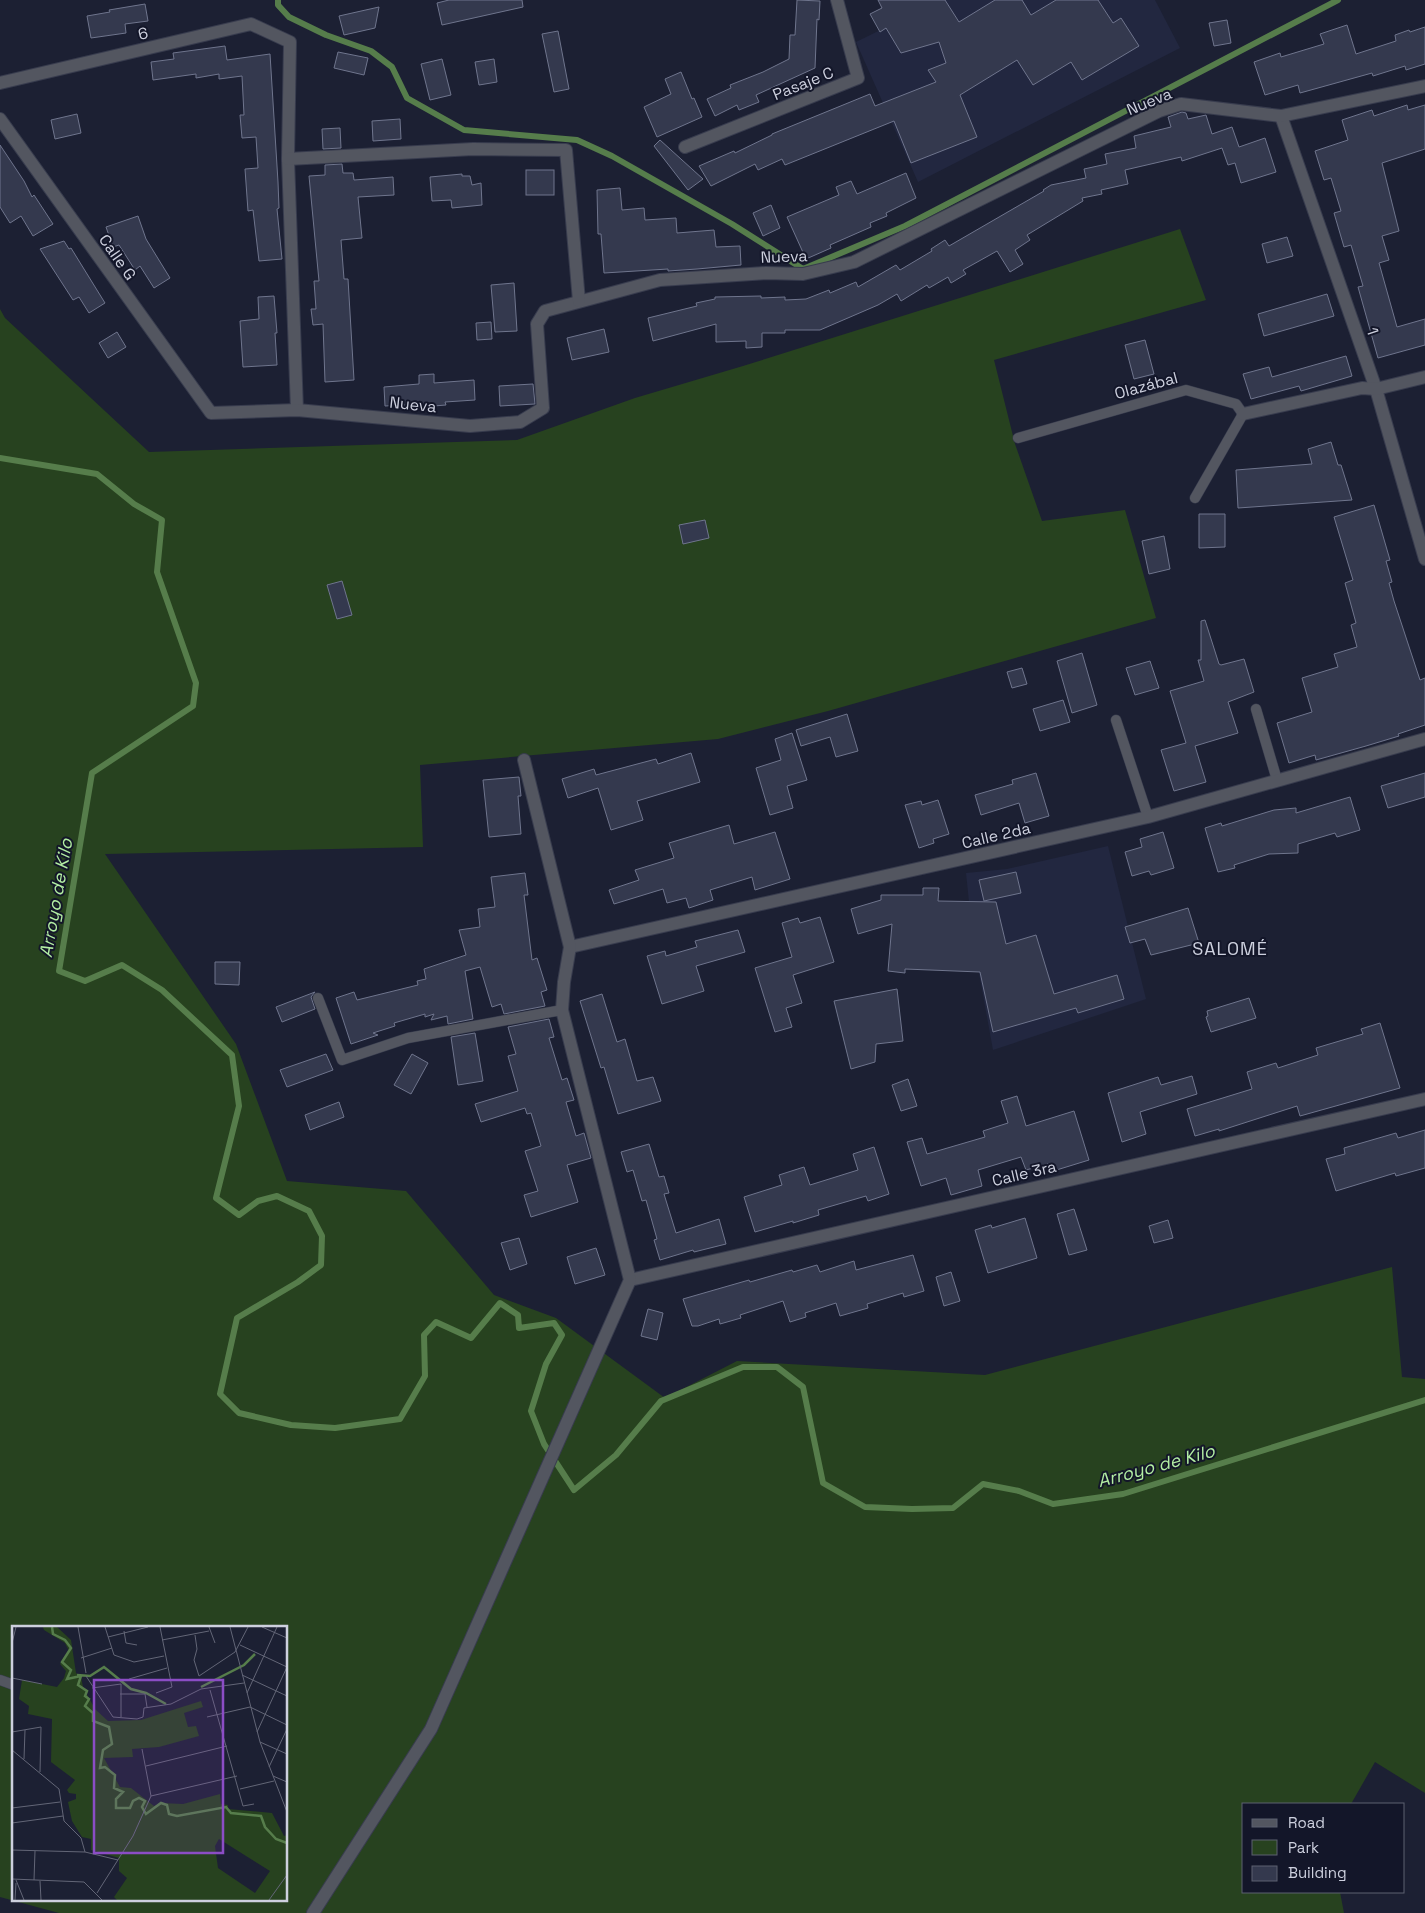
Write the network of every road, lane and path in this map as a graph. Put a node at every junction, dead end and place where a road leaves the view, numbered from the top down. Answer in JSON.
{"nodes":[{"id":1,"x":837,"y":0,"type":"edge"},
{"id":2,"x":0,"y":83,"type":"edge"},
{"id":3,"x":1425,"y":86,"type":"edge"},
{"id":4,"x":1281,"y":116,"type":"junction"},
{"id":5,"x":0,"y":119,"type":"edge"},
{"id":6,"x":685,"y":147,"type":"dead end"},
{"id":7,"x":288,"y":159,"type":"junction"},
{"id":8,"x":579,"y":301,"type":"junction"},
{"id":9,"x":1425,"y":377,"type":"edge"},
{"id":10,"x":1376,"y":389,"type":"junction"},
{"id":11,"x":296,"y":410,"type":"junction"},
{"id":12,"x":211,"y":413,"type":"joint"},
{"id":13,"x":1243,"y":414,"type":"junction"},
{"id":14,"x":1018,"y":438,"type":"dead end"},
{"id":15,"x":1195,"y":498,"type":"dead end"},
{"id":16,"x":1425,"y":559,"type":"edge"},
{"id":17,"x":1256,"y":709,"type":"dead end"},
{"id":18,"x":1116,"y":720,"type":"dead end"},
{"id":19,"x":1425,"y":740,"type":"edge"},
{"id":20,"x":524,"y":760,"type":"dead end"},
{"id":21,"x":1277,"y":780,"type":"junction"},
{"id":22,"x":1148,"y":817,"type":"junction"},
{"id":23,"x":570,"y":947,"type":"junction"},
{"id":24,"x":318,"y":998,"type":"dead end"},
{"id":25,"x":562,"y":1010,"type":"junction"},
{"id":26,"x":1425,"y":1098,"type":"edge"},
{"id":27,"x":630,"y":1280,"type":"junction"},
{"id":28,"x":0,"y":1680,"type":"edge"},
{"id":29,"x":12,"y":1684,"type":"edge"},
{"id":30,"x":312,"y":1913,"type":"edge"}],
"edges":[{"from":1,"to":6,"type":"street","name":"Pasaje C"},
{"from":2,"to":7,"type":"street","name":"6"},
{"from":3,"to":4,"type":"street","name":"Nueva"},
{"from":4,"to":8,"type":"street","name":"Nueva"},
{"from":4,"to":10,"type":"street","name":"1"},
{"from":5,"to":12,"type":"street","name":"Calle G"},
{"from":7,"to":8,"type":"street"},
{"from":7,"to":11,"type":"street"},
{"from":8,"to":11,"type":"street","name":"Nueva"},
{"from":9,"to":10,"type":"street"},
{"from":10,"to":13,"type":"street"},
{"from":10,"to":16,"type":"street","name":"1"},
{"from":11,"to":12,"type":"street","name":"Nueva"},
{"from":13,"to":14,"type":"lane","name":"Olazábal"},
{"from":13,"to":15,"type":"lane"},
{"from":17,"to":21,"type":"lane"},
{"from":18,"to":22,"type":"lane"},
{"from":19,"to":21,"type":"street","name":"Calle 2da"},
{"from":20,"to":23,"type":"street"},
{"from":21,"to":22,"type":"street","name":"Calle 2da"},
{"from":22,"to":23,"type":"street","name":"Calle 2da"},
{"from":23,"to":25,"type":"street"},
{"from":24,"to":25,"type":"lane"},
{"from":25,"to":27,"type":"street"},
{"from":26,"to":27,"type":"street","name":"Calle 3ra"},
{"from":27,"to":30,"type":"street"},
{"from":28,"to":29,"type":"lane"}]}
